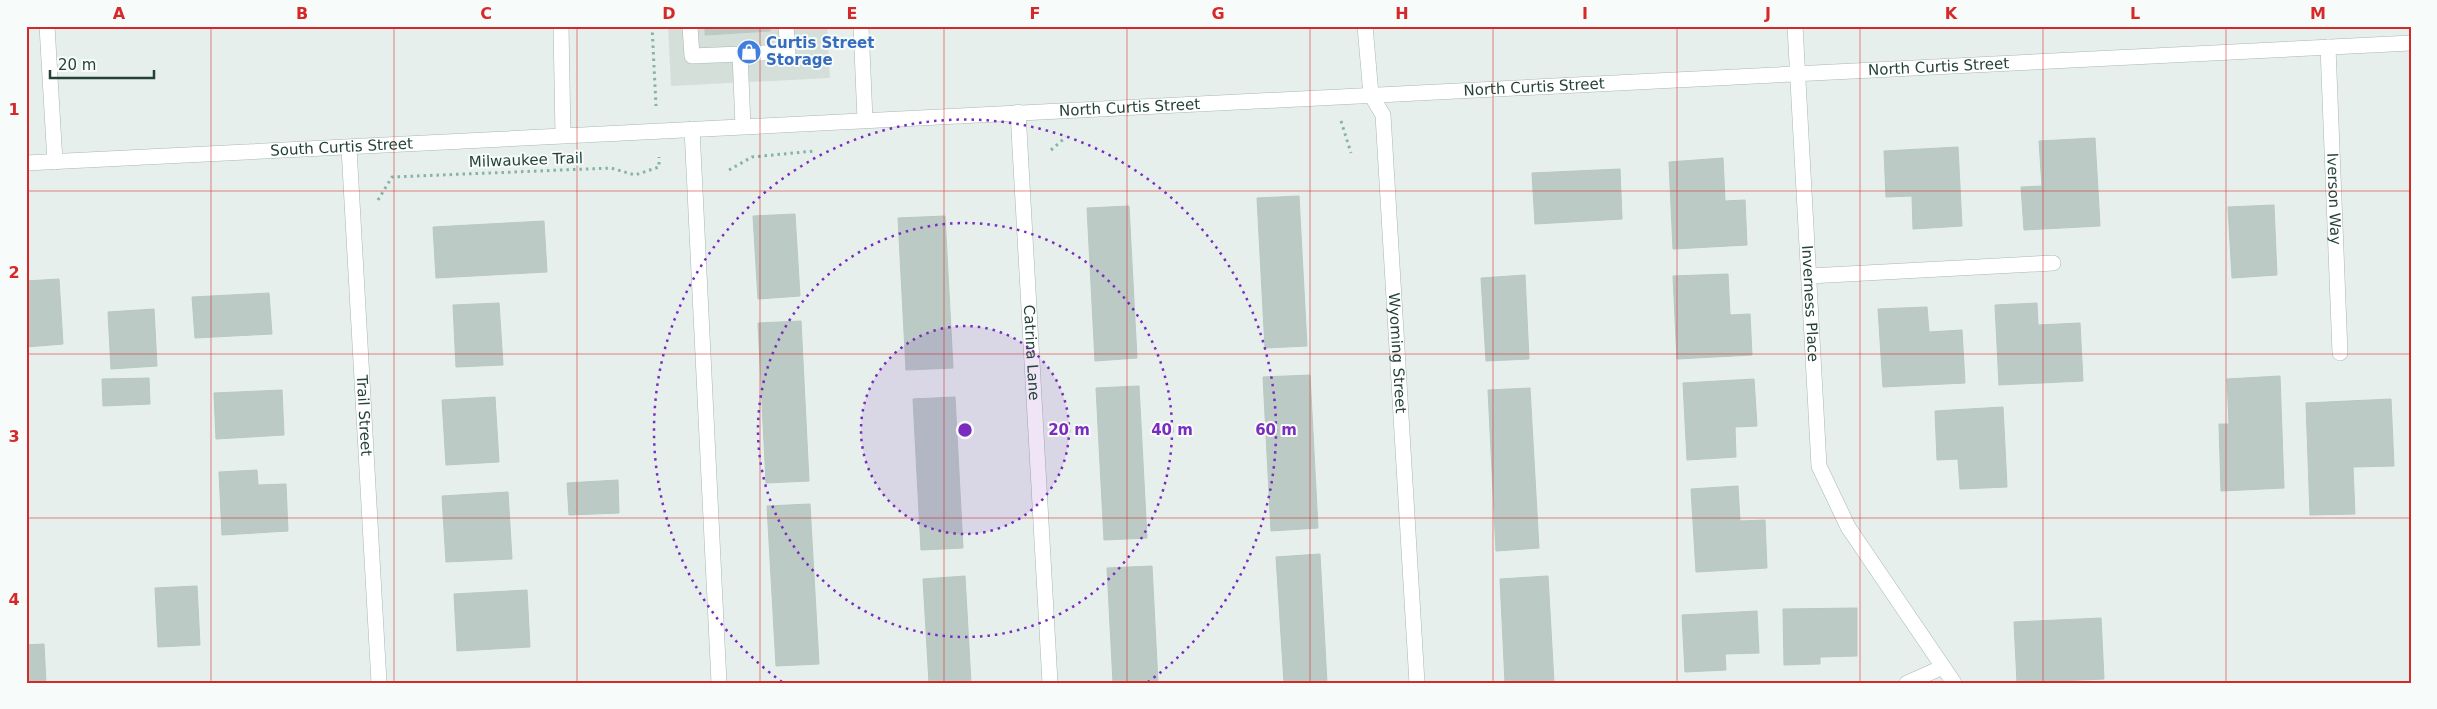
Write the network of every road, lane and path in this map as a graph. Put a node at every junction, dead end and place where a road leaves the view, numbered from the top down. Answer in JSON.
{"nodes":[{"id":1,"x":47,"y":26,"type":"edge"},
{"id":2,"x":561,"y":26,"type":"edge"},
{"id":3,"x":652,"y":26,"type":"edge"},
{"id":4,"x":690,"y":26,"type":"edge"},
{"id":5,"x":786,"y":26,"type":"edge"},
{"id":6,"x":861,"y":26,"type":"edge"},
{"id":7,"x":1365,"y":26,"type":"edge"},
{"id":8,"x":1795,"y":26,"type":"edge"},
{"id":9,"x":2411,"y":43,"type":"edge"},
{"id":10,"x":2328,"y":47,"type":"junction"},
{"id":11,"x":740,"y":54,"type":"junction"},
{"id":12,"x":1798,"y":73,"type":"junction"},
{"id":13,"x":1371,"y":94,"type":"junction"},
{"id":14,"x":655,"y":97,"type":"dead end"},
{"id":15,"x":1018,"y":112,"type":"junction"},
{"id":16,"x":1340,"y":119,"type":"dead end"},
{"id":17,"x":865,"y":120,"type":"junction"},
{"id":18,"x":743,"y":126,"type":"junction"},
{"id":19,"x":692,"y":128,"type":"junction"},
{"id":20,"x":658,"y":130,"type":"joint"},
{"id":21,"x":563,"y":135,"type":"junction"},
{"id":22,"x":350,"y":148,"type":"junction"},
{"id":23,"x":1351,"y":153,"type":"dead end"},
{"id":24,"x":55,"y":162,"type":"junction"},
{"id":25,"x":26,"y":163,"type":"edge"},
{"id":26,"x":659,"y":167,"type":"dead end"},
{"id":27,"x":392,"y":177,"type":"dead end"},
{"id":28,"x":2053,"y":263,"type":"dead end"},
{"id":29,"x":1809,"y":276,"type":"junction"},
{"id":30,"x":2340,"y":353,"type":"dead end"},
{"id":31,"x":1943,"y":667,"type":"junction"},
{"id":32,"x":379,"y":683,"type":"edge"},
{"id":33,"x":719,"y":683,"type":"edge"},
{"id":34,"x":1050,"y":683,"type":"edge"},
{"id":35,"x":1417,"y":683,"type":"edge"},
{"id":36,"x":1907,"y":683,"type":"edge"},
{"id":37,"x":1954,"y":683,"type":"edge"}],
"edges":[{"from":1,"to":24,"type":"street"},
{"from":2,"to":21,"type":"street"},
{"from":3,"to":14,"type":"path"},
{"from":4,"to":11,"type":"street"},
{"from":5,"to":11,"type":"street"},
{"from":6,"to":17,"type":"street"},
{"from":7,"to":13,"type":"street","name":"Wyoming Street"},
{"from":8,"to":12,"type":"street","name":"Inverness Place"},
{"from":9,"to":10,"type":"street","name":"North Curtis Street"},
{"from":10,"to":12,"type":"street","name":"North Curtis Street"},
{"from":10,"to":30,"type":"street","name":"Iverson Way"},
{"from":11,"to":18,"type":"street"},
{"from":12,"to":13,"type":"street","name":"North Curtis Street"},
{"from":12,"to":29,"type":"street","name":"Inverness Place"},
{"from":13,"to":15,"type":"street","name":"North Curtis Street"},
{"from":13,"to":35,"type":"street","name":"Wyoming Street"},
{"from":15,"to":17,"type":"street","name":"North Curtis Street"},
{"from":15,"to":34,"type":"street","name":"Catrina Lane"},
{"from":16,"to":23,"type":"path"},
{"from":17,"to":18,"type":"street","name":"North Curtis Street"},
{"from":18,"to":19,"type":"street","name":"North Curtis Street"},
{"from":19,"to":20,"type":"street","name":"North Curtis Street"},
{"from":19,"to":33,"type":"street"},
{"from":20,"to":21,"type":"street","name":"South Curtis Street"},
{"from":21,"to":22,"type":"street","name":"South Curtis Street"},
{"from":22,"to":24,"type":"street","name":"South Curtis Street"},
{"from":22,"to":32,"type":"street","name":"Trail Street"},
{"from":24,"to":25,"type":"street","name":"South Curtis Street"},
{"from":26,"to":27,"type":"path","name":"Milwaukee Trail"},
{"from":28,"to":29,"type":"street"},
{"from":29,"to":31,"type":"street","name":"Inverness Place"},
{"from":31,"to":36,"type":"street"},
{"from":31,"to":37,"type":"street","name":"Inverness Place"}]}
